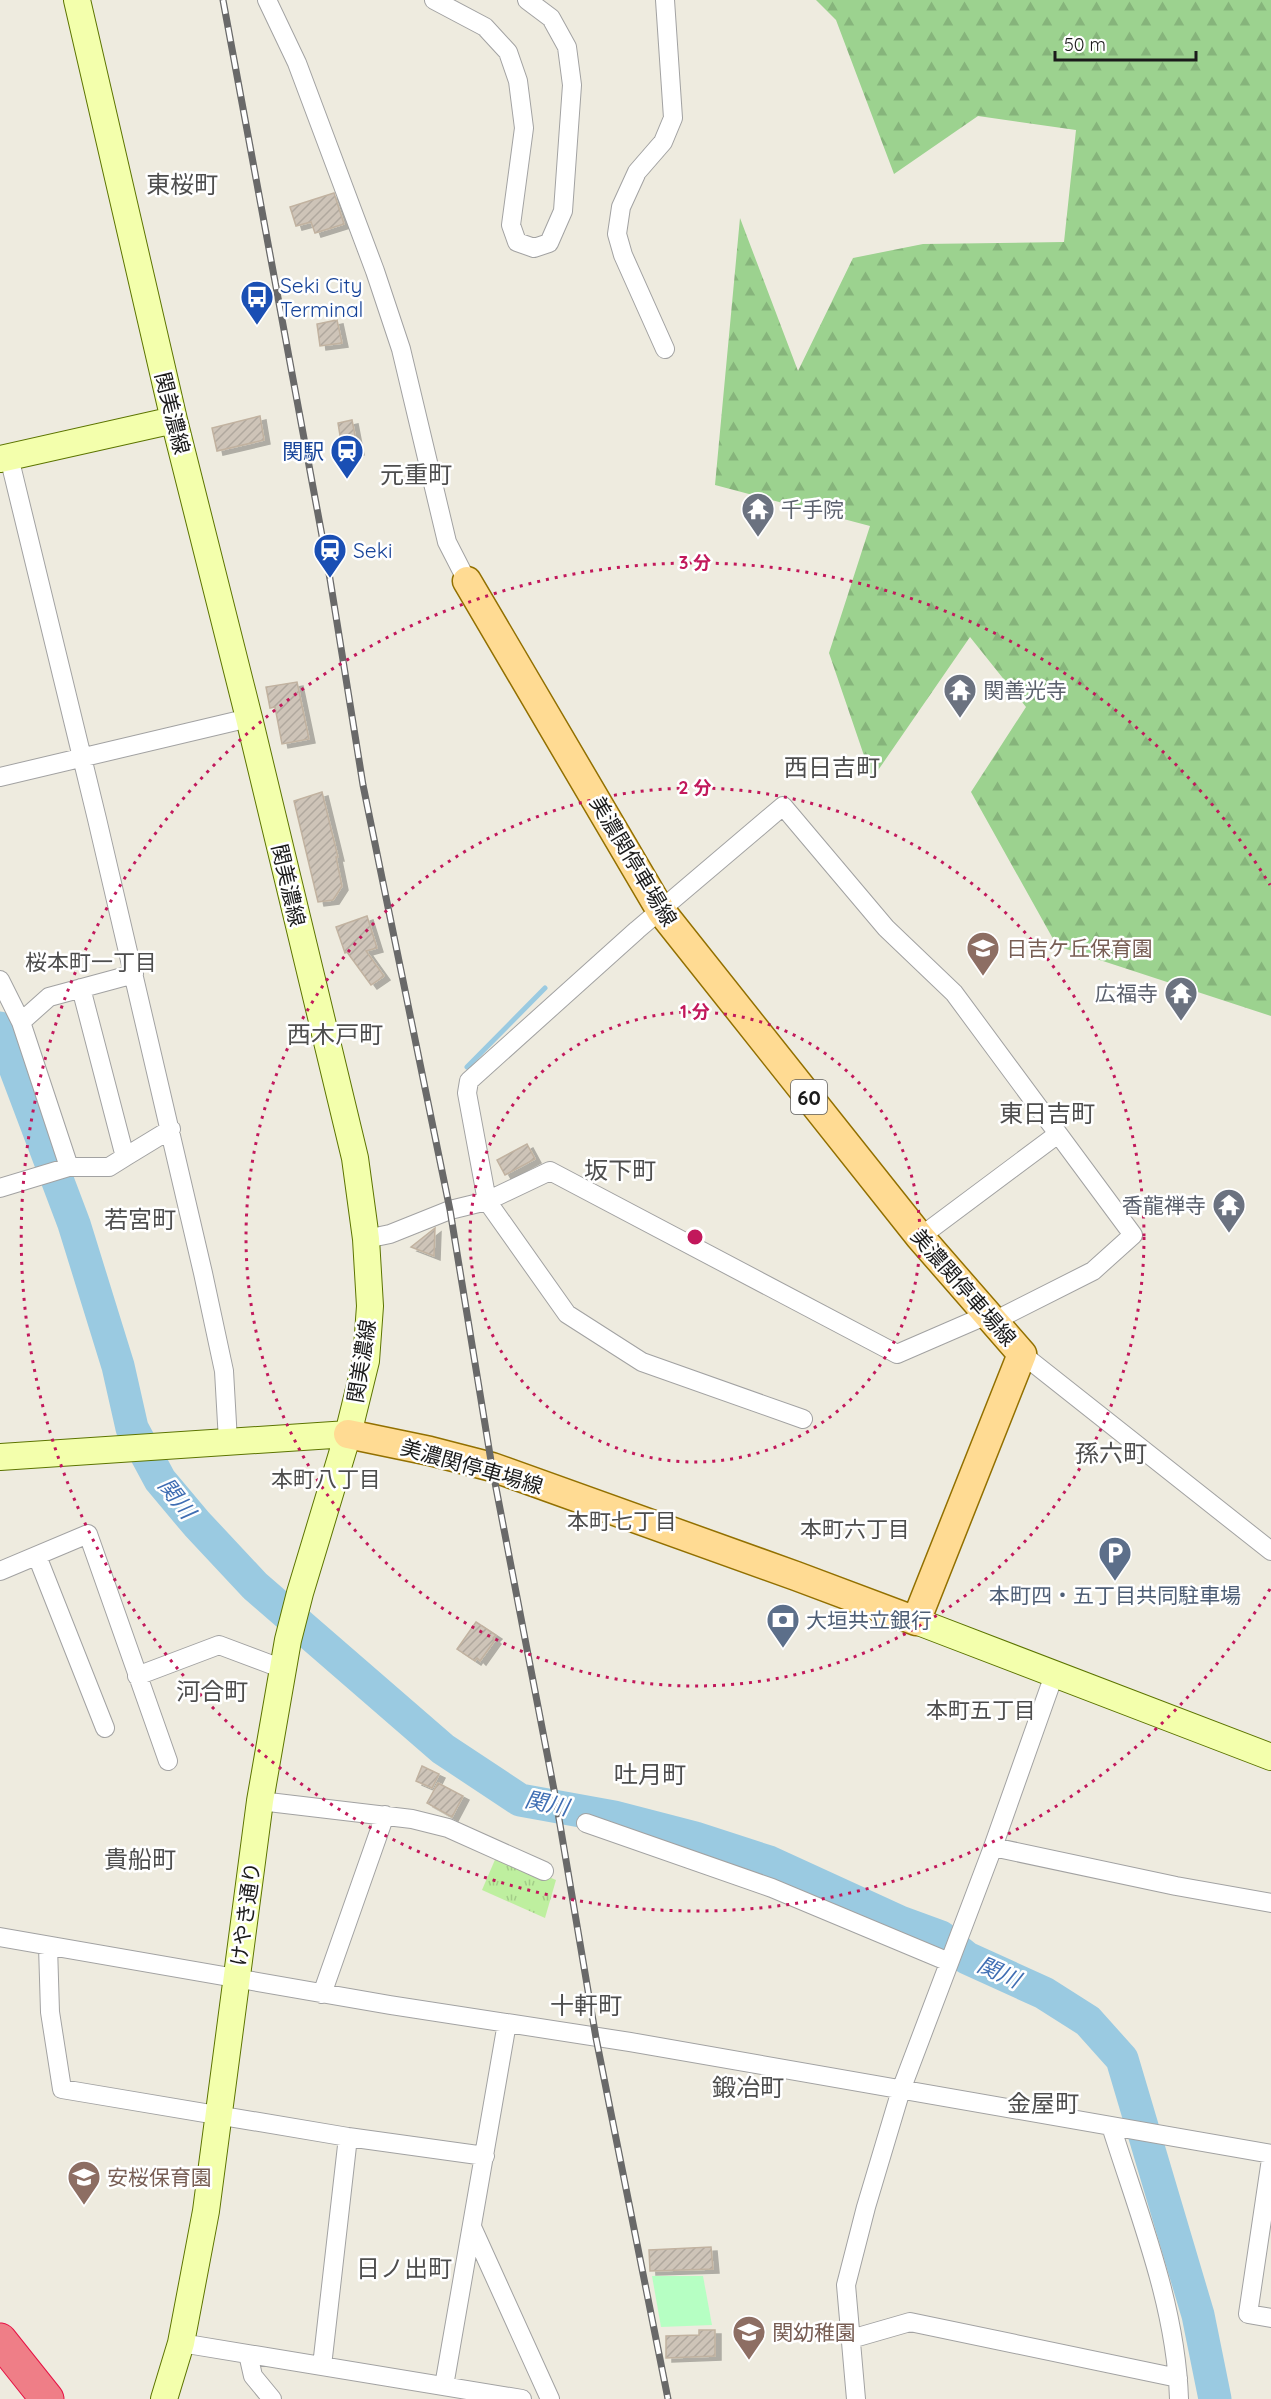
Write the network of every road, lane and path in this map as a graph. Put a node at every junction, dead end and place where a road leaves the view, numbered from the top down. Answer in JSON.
{"nodes":[{"id":1,"x":77,"y":0,"type":"edge"},
{"id":2,"x":267,"y":0,"type":"edge"},
{"id":3,"x":434,"y":0,"type":"edge"},
{"id":4,"x":527,"y":0,"type":"edge"},
{"id":5,"x":665,"y":0,"type":"edge"},
{"id":6,"x":665,"y":350,"type":"dead end"},
{"id":7,"x":174,"y":420,"type":"junction"},
{"id":8,"x":4,"y":458,"type":"edge"},
{"id":9,"x":467,"y":581,"type":"joint"},
{"id":10,"x":249,"y":718,"type":"junction"},
{"id":11,"x":82,"y":758,"type":"junction"},
{"id":12,"x":0,"y":777,"type":"edge"},
{"id":13,"x":661,"y":911,"type":"junction"},
{"id":14,"x":134,"y":974,"type":"junction"},
{"id":15,"x":0,"y":980,"type":"edge"},
{"id":16,"x":81,"y":988,"type":"junction"},
{"id":17,"x":21,"y":1022,"type":"junction"},
{"id":18,"x":171,"y":1129,"type":"junction"},
{"id":19,"x":1059,"y":1134,"type":"junction"},
{"id":20,"x":125,"y":1157,"type":"junction"},
{"id":21,"x":69,"y":1167,"type":"junction"},
{"id":22,"x":0,"y":1188,"type":"edge"},
{"id":23,"x":486,"y":1202,"type":"junction"},
{"id":24,"x":920,"y":1237,"type":"junction"},
{"id":25,"x":366,"y":1239,"type":"junction"},
{"id":26,"x":990,"y":1318,"type":"junction"},
{"id":27,"x":1022,"y":1354,"type":"junction"},
{"id":28,"x":803,"y":1419,"type":"dead end"},
{"id":29,"x":348,"y":1434,"type":"junction"},
{"id":30,"x":228,"y":1441,"type":"junction"},
{"id":31,"x":0,"y":1457,"type":"edge"},
{"id":32,"x":1271,"y":1551,"type":"edge"},
{"id":33,"x":37,"y":1556,"type":"junction"},
{"id":34,"x":0,"y":1571,"type":"edge"},
{"id":35,"x":916,"y":1621,"type":"junction"},
{"id":36,"x":283,"y":1669,"type":"junction"},
{"id":37,"x":1054,"y":1675,"type":"junction"},
{"id":38,"x":137,"y":1676,"type":"junction"},
{"id":39,"x":105,"y":1728,"type":"dead end"},
{"id":40,"x":1271,"y":1757,"type":"edge"},
{"id":41,"x":168,"y":1761,"type":"dead end"},
{"id":42,"x":260,"y":1801,"type":"junction"},
{"id":43,"x":385,"y":1815,"type":"junction"},
{"id":44,"x":586,"y":1823,"type":"dead end"},
{"id":45,"x":993,"y":1847,"type":"junction"},
{"id":46,"x":544,"y":1871,"type":"dead end"},
{"id":47,"x":1271,"y":1903,"type":"edge"},
{"id":48,"x":1,"y":1939,"type":"edge"},
{"id":49,"x":48,"y":1946,"type":"junction"},
{"id":50,"x":949,"y":1961,"type":"junction"},
{"id":51,"x":236,"y":1979,"type":"junction"},
{"id":52,"x":322,"y":1994,"type":"junction"},
{"id":53,"x":507,"y":2023,"type":"junction"},
{"id":54,"x":901,"y":2091,"type":"junction"},
{"id":55,"x":220,"y":2114,"type":"junction"},
{"id":56,"x":1117,"y":2127,"type":"junction"},
{"id":57,"x":348,"y":2137,"type":"junction"},
{"id":58,"x":1271,"y":2154,"type":"edge"},
{"id":59,"x":485,"y":2156,"type":"junction"},
{"id":60,"x":1271,"y":2159,"type":"edge"},
{"id":61,"x":472,"y":2227,"type":"junction"},
{"id":62,"x":1271,"y":2318,"type":"edge"},
{"id":63,"x":851,"y":2339,"type":"junction"},
{"id":64,"x":0,"y":2340,"type":"edge"},
{"id":65,"x":181,"y":2343,"type":"junction"},
{"id":66,"x":248,"y":2354,"type":"junction"},
{"id":67,"x":322,"y":2367,"type":"junction"},
{"id":68,"x":1179,"y":2378,"type":"junction"},
{"id":69,"x":444,"y":2386,"type":"junction"},
{"id":70,"x":47,"y":2399,"type":"edge"},
{"id":71,"x":164,"y":2399,"type":"edge"},
{"id":72,"x":272,"y":2399,"type":"edge"},
{"id":73,"x":522,"y":2399,"type":"edge"},
{"id":74,"x":550,"y":2399,"type":"edge"},
{"id":75,"x":856,"y":2399,"type":"edge"},
{"id":76,"x":1179,"y":2399,"type":"edge"}],
"edges":[{"from":1,"to":7,"type":"main road","name":"関美濃線"},
{"from":2,"to":9,"type":"street"},
{"from":3,"to":4,"type":"street"},
{"from":5,"to":6,"type":"street"},
{"from":7,"to":8,"type":"main road"},
{"from":7,"to":10,"type":"main road","name":"関美濃線"},
{"from":8,"to":11,"type":"street"},
{"from":9,"to":13,"type":"main road","name":"美濃関停車場線","number":"60"},
{"from":10,"to":11,"type":"street"},
{"from":10,"to":25,"type":"main road","name":"関美濃線"},
{"from":11,"to":12,"type":"street"},
{"from":11,"to":14,"type":"street"},
{"from":13,"to":19,"type":"street"},
{"from":13,"to":23,"type":"street"},
{"from":13,"to":24,"type":"main road","name":"美濃関停車場線","number":"60"},
{"from":14,"to":16,"type":"street"},
{"from":14,"to":18,"type":"street"},
{"from":15,"to":17,"type":"street"},
{"from":16,"to":17,"type":"street"},
{"from":16,"to":20,"type":"street"},
{"from":17,"to":21,"type":"street"},
{"from":18,"to":20,"type":"street"},
{"from":18,"to":30,"type":"street"},
{"from":19,"to":24,"type":"street"},
{"from":19,"to":26,"type":"street"},
{"from":20,"to":21,"type":"street"},
{"from":21,"to":22,"type":"street"},
{"from":23,"to":25,"type":"street"},
{"from":23,"to":26,"type":"street"},
{"from":23,"to":28,"type":"street"},
{"from":24,"to":26,"type":"main road","name":"美濃関停車場線","number":"60"},
{"from":25,"to":29,"type":"main road","name":"関美濃線"},
{"from":26,"to":27,"type":"main road","name":"美濃関停車場線","number":"60"},
{"from":27,"to":32,"type":"street"},
{"from":27,"to":35,"type":"main road","name":"美濃関停車場線"},
{"from":29,"to":30,"type":"main road"},
{"from":29,"to":35,"type":"main road","name":"美濃関停車場線"},
{"from":29,"to":36,"type":"main road","name":"けやき通り"},
{"from":30,"to":31,"type":"main road"},
{"from":33,"to":34,"type":"street"},
{"from":33,"to":38,"type":"street"},
{"from":33,"to":39,"type":"street"},
{"from":35,"to":37,"type":"main road"},
{"from":36,"to":38,"type":"street"},
{"from":36,"to":42,"type":"main road","name":"けやき通り"},
{"from":37,"to":40,"type":"main road"},
{"from":37,"to":45,"type":"street"},
{"from":38,"to":41,"type":"street"},
{"from":42,"to":43,"type":"street"},
{"from":42,"to":51,"type":"main road","name":"けやき通り"},
{"from":43,"to":46,"type":"street"},
{"from":43,"to":52,"type":"street"},
{"from":44,"to":50,"type":"street"},
{"from":45,"to":47,"type":"street"},
{"from":45,"to":50,"type":"street"},
{"from":48,"to":49,"type":"street"},
{"from":49,"to":51,"type":"street"},
{"from":49,"to":55,"type":"street"},
{"from":50,"to":54,"type":"street"},
{"from":51,"to":52,"type":"street"},
{"from":51,"to":55,"type":"main road","name":"けやき通り"},
{"from":52,"to":53,"type":"street"},
{"from":53,"to":54,"type":"street"},
{"from":53,"to":59,"type":"street"},
{"from":54,"to":56,"type":"street"},
{"from":54,"to":63,"type":"street"},
{"from":55,"to":57,"type":"street"},
{"from":55,"to":65,"type":"main road","name":"けやき通り"},
{"from":56,"to":58,"type":"street"},
{"from":56,"to":68,"type":"street"},
{"from":57,"to":59,"type":"street"},
{"from":57,"to":67,"type":"street"},
{"from":59,"to":61,"type":"street"},
{"from":60,"to":62,"type":"street"},
{"from":61,"to":69,"type":"street"},
{"from":61,"to":74,"type":"street"},
{"from":63,"to":68,"type":"street"},
{"from":63,"to":75,"type":"street"},
{"from":64,"to":70,"type":"highway"},
{"from":65,"to":66,"type":"street"},
{"from":65,"to":71,"type":"main road","name":"けやき通り"},
{"from":66,"to":67,"type":"street"},
{"from":66,"to":72,"type":"street"},
{"from":67,"to":69,"type":"street"},
{"from":68,"to":76,"type":"street"},
{"from":69,"to":73,"type":"street"}]}
